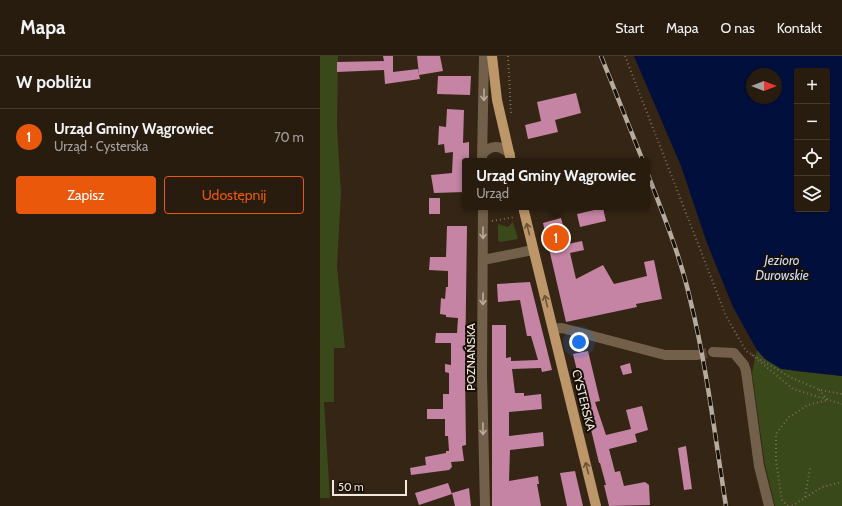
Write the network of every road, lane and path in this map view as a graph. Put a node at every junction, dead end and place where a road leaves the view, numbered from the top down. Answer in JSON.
{"nodes":[{"id":1,"x":484,"y":56,"type":"edge"},
{"id":2,"x":492,"y":56,"type":"edge"},
{"id":3,"x":508,"y":56,"type":"edge"},
{"id":4,"x":625,"y":56,"type":"edge"},
{"id":5,"x":511,"y":120,"type":"dead end"},
{"id":6,"x":482,"y":158,"type":"edge"},
{"id":7,"x":510,"y":158,"type":"edge"},
{"id":8,"x":483,"y":210,"type":"edge"},
{"id":9,"x":524,"y":211,"type":"edge"},
{"id":10,"x":483,"y":222,"type":"junction"},
{"id":11,"x":534,"y":250,"type":"junction"},
{"id":12,"x":483,"y":260,"type":"junction"},
{"id":13,"x":553,"y":329,"type":"junction"},
{"id":14,"x":746,"y":351,"type":"junction"},
{"id":15,"x":713,"y":352,"type":"tunnel mouth"},
{"id":16,"x":697,"y":355,"type":"tunnel mouth"},
{"id":17,"x":819,"y":389,"type":"junction"},
{"id":18,"x":842,"y":394,"type":"edge"},
{"id":19,"x":828,"y":400,"type":"junction"},
{"id":20,"x":842,"y":404,"type":"edge"},
{"id":21,"x":810,"y":468,"type":"dead end"},
{"id":22,"x":842,"y":482,"type":"edge"},
{"id":23,"x":805,"y":497,"type":"junction"},
{"id":24,"x":485,"y":506,"type":"edge"},
{"id":25,"x":596,"y":506,"type":"edge"},
{"id":26,"x":769,"y":506,"type":"edge"},
{"id":27,"x":788,"y":506,"type":"edge"},
{"id":28,"x":792,"y":506,"type":"edge"}],
"edges":[{"from":1,"to":6,"type":"street","one_way":true},
{"from":2,"to":7,"type":"main road"},
{"from":3,"to":5,"type":"path"},
{"from":4,"to":14,"type":"path"},
{"from":6,"to":7,"type":"street"},
{"from":8,"to":10,"type":"street","name":"POZNAŃSKA"},
{"from":9,"to":10,"type":"path"},
{"from":11,"to":9,"type":"main road","name":"CYSTERSKA","one_way":true},
{"from":10,"to":12,"type":"street","name":"POZNAŃSKA","one_way":true},
{"from":11,"to":12,"type":"street"},
{"from":13,"to":11,"type":"main road","name":"CYSTERSKA","one_way":true},
{"from":12,"to":24,"type":"street","name":"POZNAŃSKA","one_way":true},
{"from":13,"to":16,"type":"street"},
{"from":25,"to":13,"type":"main road","name":"CYSTERSKA","one_way":true},
{"from":14,"to":17,"type":"path"},
{"from":14,"to":19,"type":"path"},
{"from":15,"to":26,"type":"street"},
{"from":17,"to":18,"type":"path"},
{"from":17,"to":19,"type":"path"},
{"from":19,"to":20,"type":"path"},
{"from":19,"to":27,"type":"path"},
{"from":21,"to":23,"type":"path"},
{"from":22,"to":23,"type":"path"},
{"from":23,"to":28,"type":"path"}]}
